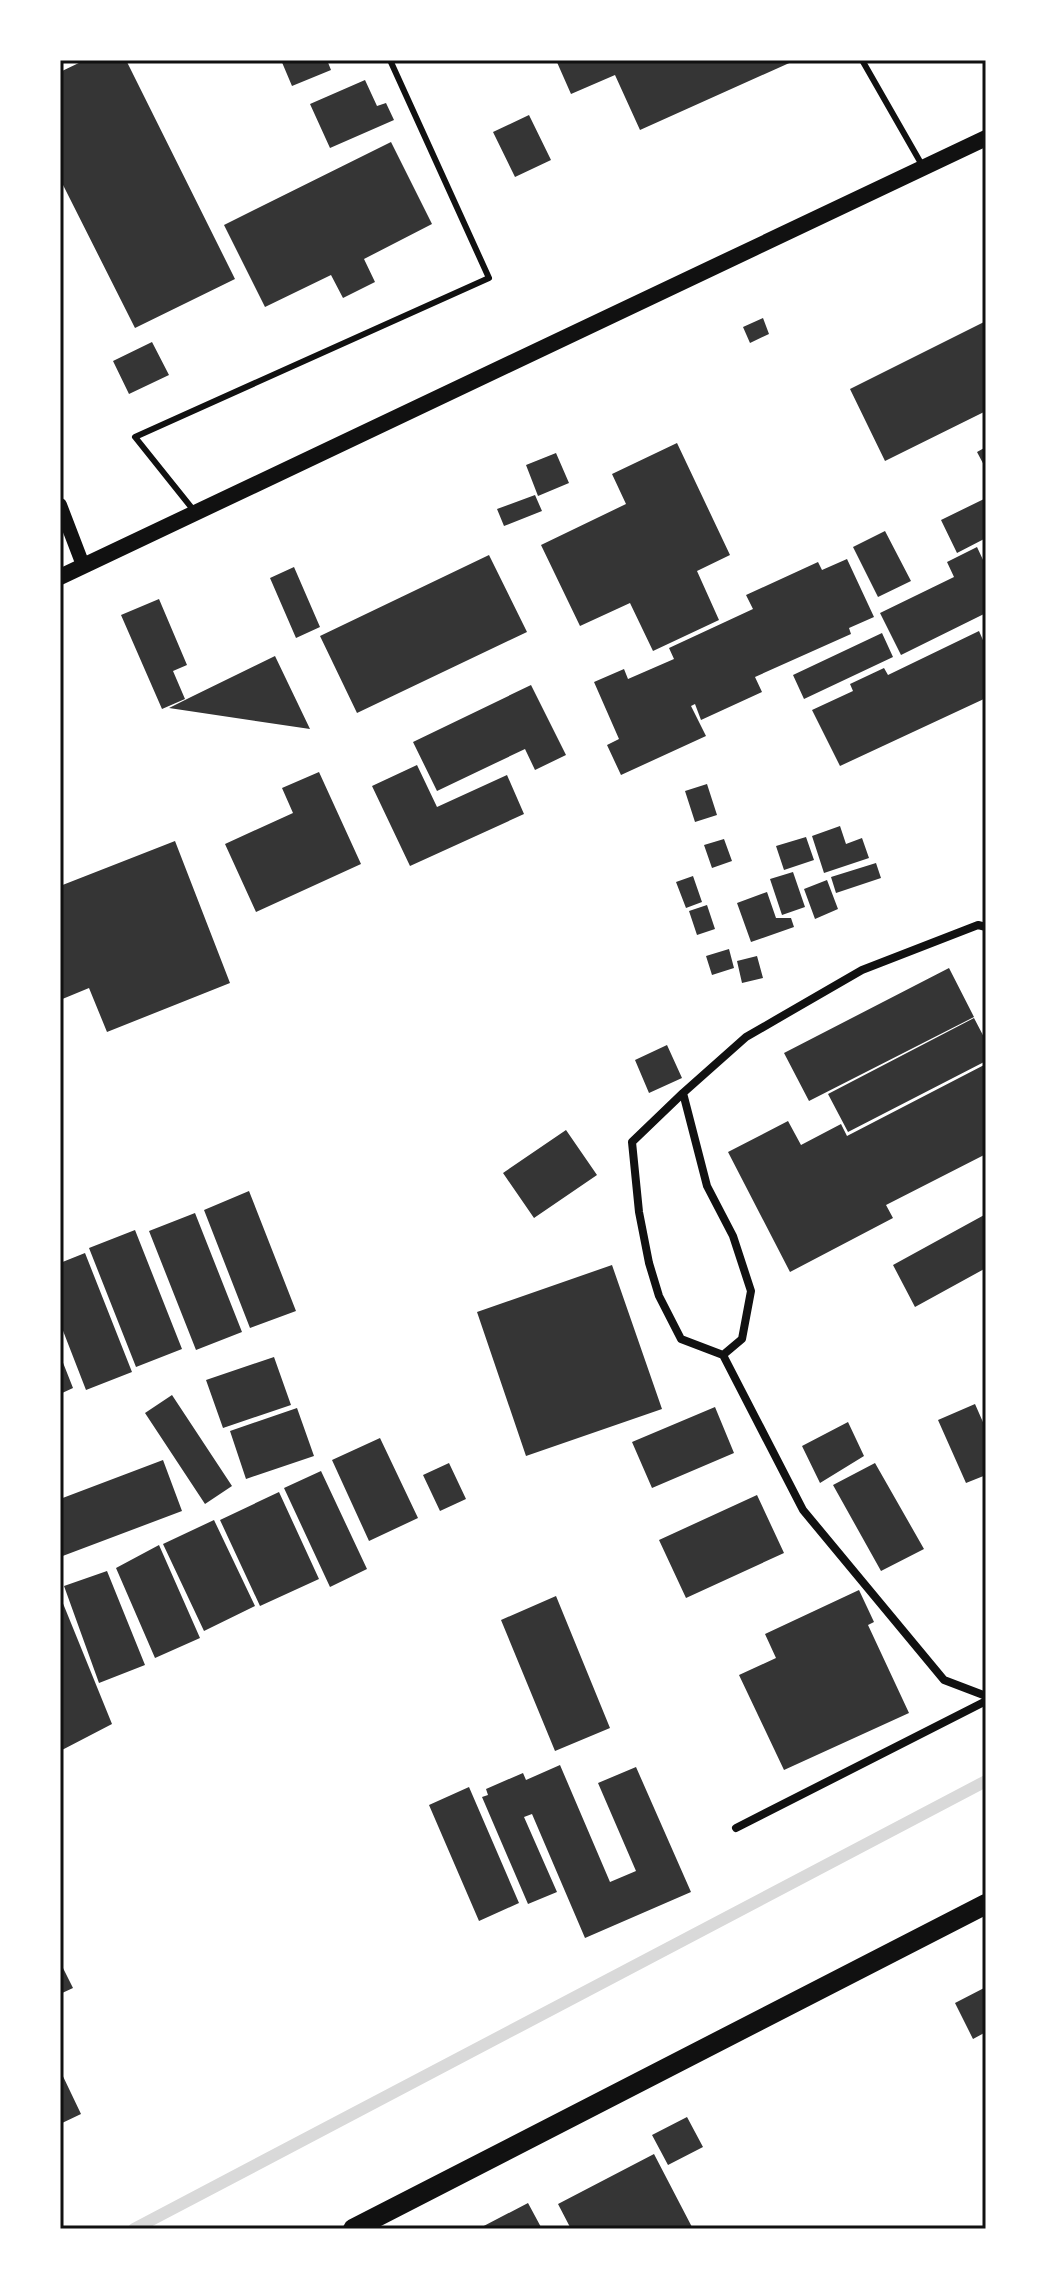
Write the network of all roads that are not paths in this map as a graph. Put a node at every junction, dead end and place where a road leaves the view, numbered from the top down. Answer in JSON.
{"nodes":[{"id":1,"x":390,"y":60,"type":"edge"},
{"id":2,"x":862,"y":60,"type":"edge"},
{"id":3,"x":986,"y":138,"type":"edge"},
{"id":4,"x":924,"y":168,"type":"junction"},
{"id":5,"x":60,"y":505,"type":"edge"},
{"id":6,"x":195,"y":512,"type":"junction"},
{"id":7,"x":83,"y":565,"type":"junction"},
{"id":8,"x":60,"y":577,"type":"edge"},
{"id":9,"x":986,"y":927,"type":"edge"},
{"id":10,"x":683,"y":1093,"type":"junction"},
{"id":11,"x":723,"y":1355,"type":"junction"},
{"id":12,"x":986,"y":1698,"type":"edge"},
{"id":13,"x":736,"y":1828,"type":"dead end"},
{"id":14,"x":986,"y":1904,"type":"edge"},
{"id":15,"x":353,"y":2229,"type":"edge"}],
"edges":[{"from":1,"to":6,"type":"lane"},
{"from":2,"to":4,"type":"lane"},
{"from":3,"to":4,"type":"main road"},
{"from":4,"to":6,"type":"main road"},
{"from":5,"to":7,"type":"street"},
{"from":6,"to":7,"type":"main road"},
{"from":7,"to":8,"type":"main road"},
{"from":9,"to":10,"type":"street"},
{"from":10,"to":11,"type":"street"},
{"from":10,"to":11,"type":"street"},
{"from":11,"to":12,"type":"street"},
{"from":12,"to":13,"type":"street"},
{"from":14,"to":15,"type":"main road"}]}
